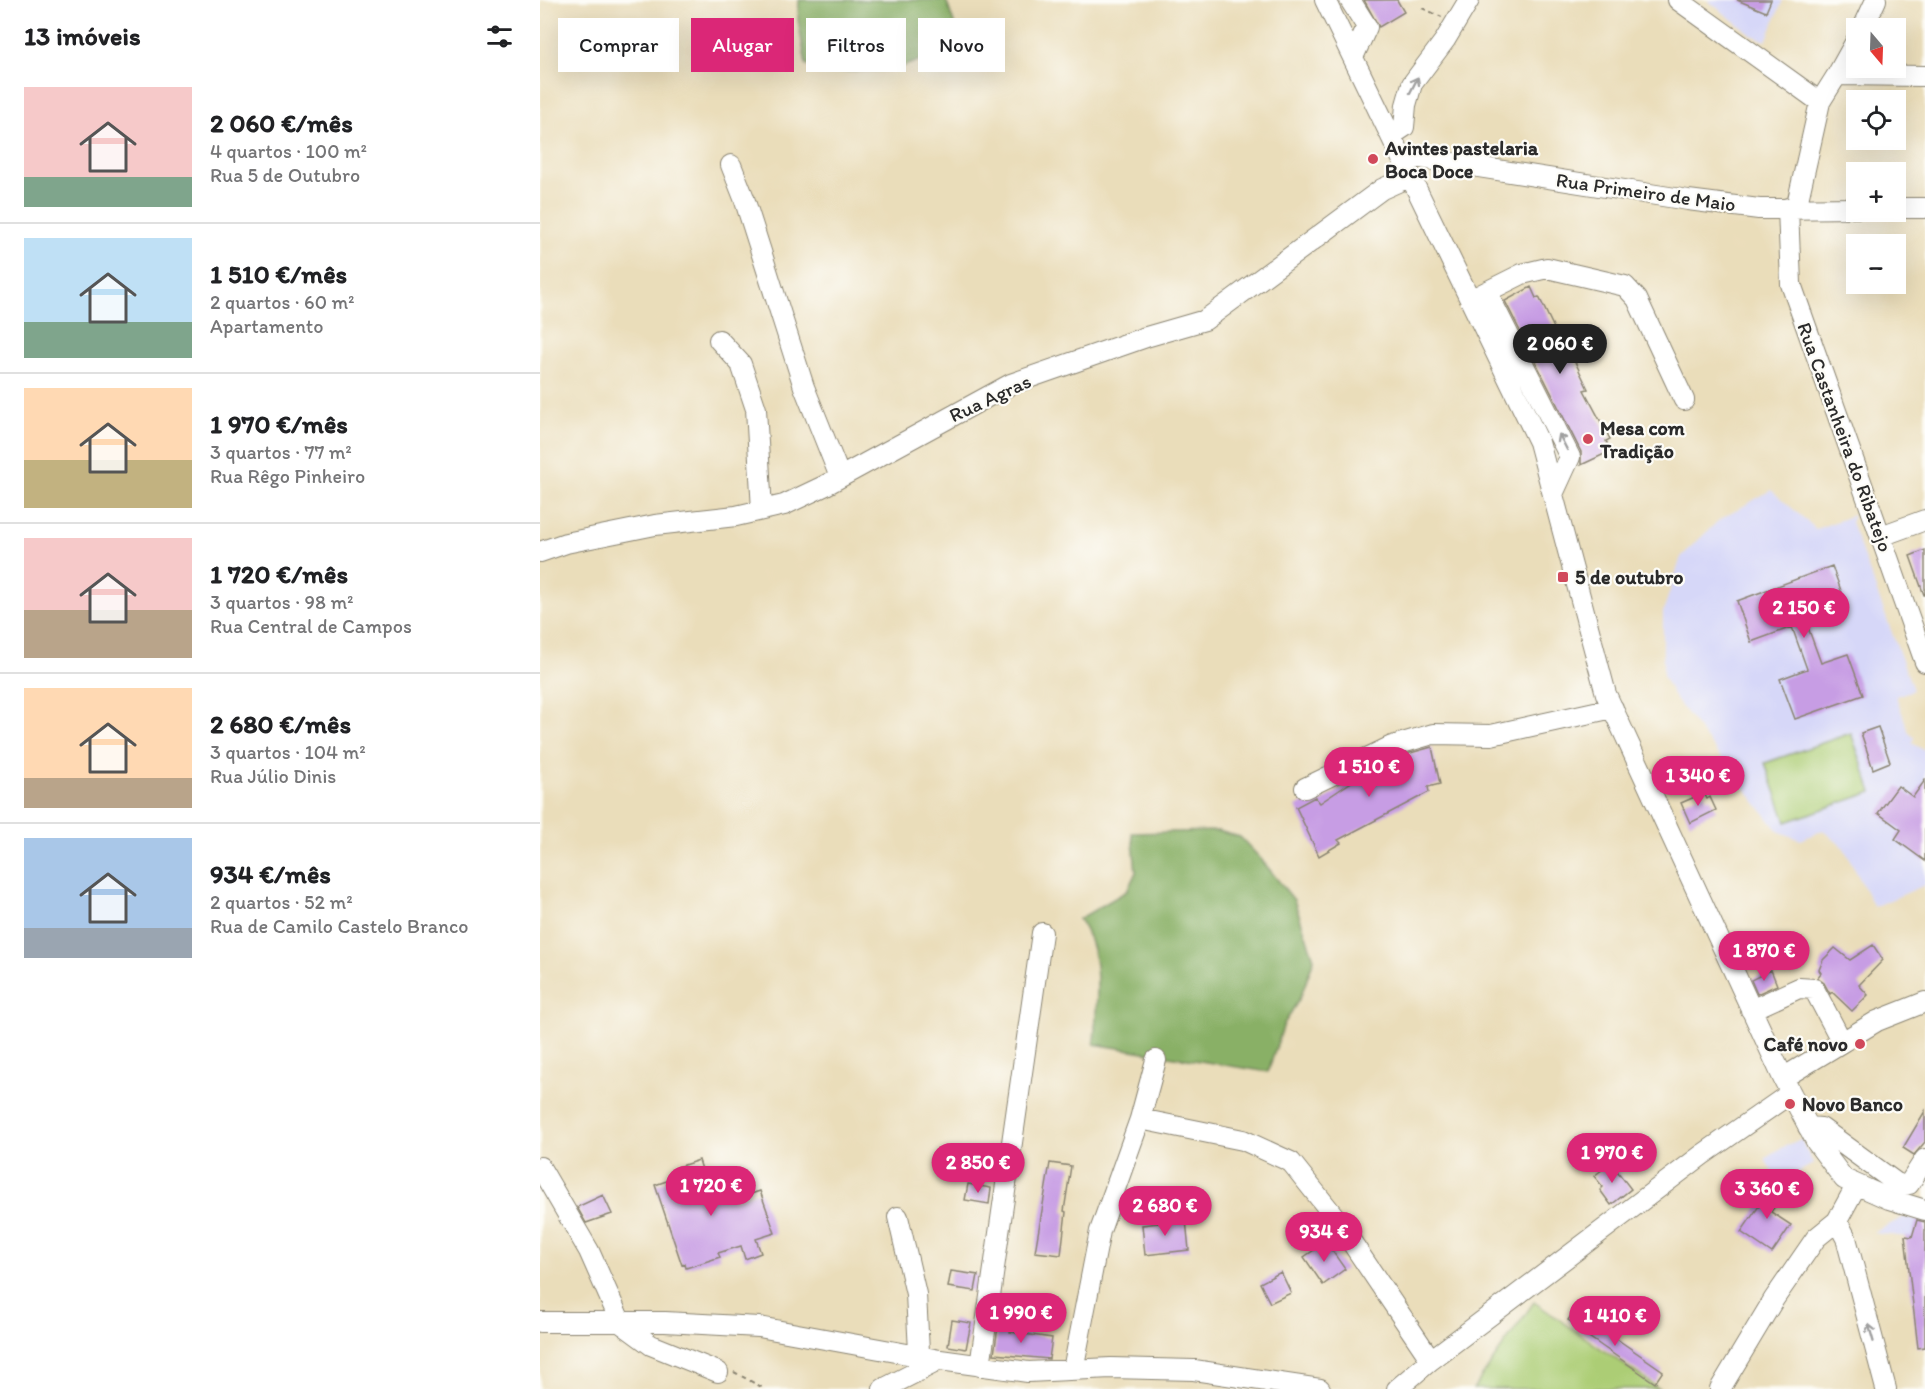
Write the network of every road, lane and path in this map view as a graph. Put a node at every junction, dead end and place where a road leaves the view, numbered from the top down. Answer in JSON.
{"nodes":[{"id":1,"x":1325,"y":0,"type":"edge"},
{"id":2,"x":1350,"y":0,"type":"edge"},
{"id":3,"x":1469,"y":0,"type":"edge"},
{"id":4,"x":1678,"y":0,"type":"edge"},
{"id":5,"x":1876,"y":0,"type":"edge"},
{"id":6,"x":1422,"y":8,"type":"dead end"},
{"id":7,"x":1868,"y":18,"type":"edge"},
{"id":8,"x":1455,"y":23,"type":"junction"},
{"id":9,"x":1354,"y":55,"type":"junction"},
{"id":10,"x":1846,"y":59,"type":"edge"},
{"id":11,"x":1837,"y":75,"type":"junction"},
{"id":12,"x":1925,"y":76,"type":"edge"},
{"id":13,"x":1820,"y":102,"type":"junction"},
{"id":14,"x":1392,"y":135,"type":"junction"},
{"id":15,"x":1401,"y":155,"type":"junction"},
{"id":16,"x":731,"y":165,"type":"dead end"},
{"id":17,"x":1411,"y":176,"type":"junction"},
{"id":18,"x":1792,"y":208,"type":"junction"},
{"id":19,"x":1846,"y":208,"type":"edge"},
{"id":20,"x":1906,"y":210,"type":"edge"},
{"id":21,"x":1923,"y":213,"type":"edge"},
{"id":22,"x":1478,"y":296,"type":"junction"},
{"id":23,"x":719,"y":340,"type":"dead end"},
{"id":24,"x":1684,"y":400,"type":"dead end"},
{"id":25,"x":840,"y":477,"type":"junction"},
{"id":26,"x":1553,"y":494,"type":"junction"},
{"id":27,"x":762,"y":510,"type":"junction"},
{"id":28,"x":1925,"y":520,"type":"edge"},
{"id":29,"x":1881,"y":536,"type":"junction"},
{"id":30,"x":540,"y":552,"type":"edge"},
{"id":31,"x":1925,"y":662,"type":"edge"},
{"id":32,"x":1613,"y":708,"type":"junction"},
{"id":33,"x":1305,"y":788,"type":"dead end"},
{"id":34,"x":1042,"y":933,"type":"dead end"},
{"id":35,"x":1925,"y":1002,"type":"edge"},
{"id":36,"x":1751,"y":1010,"type":"junction"},
{"id":37,"x":1842,"y":1042,"type":"junction"},
{"id":38,"x":1156,"y":1060,"type":"dead end"},
{"id":39,"x":1787,"y":1085,"type":"junction"},
{"id":40,"x":1140,"y":1119,"type":"junction"},
{"id":41,"x":1808,"y":1126,"type":"junction"},
{"id":42,"x":1925,"y":1159,"type":"edge"},
{"id":43,"x":540,"y":1167,"type":"edge"},
{"id":44,"x":1856,"y":1186,"type":"junction"},
{"id":45,"x":1925,"y":1210,"type":"edge"},
{"id":46,"x":898,"y":1216,"type":"dead end"},
{"id":47,"x":1837,"y":1221,"type":"junction"},
{"id":48,"x":540,"y":1322,"type":"edge"},
{"id":49,"x":621,"y":1323,"type":"junction"},
{"id":50,"x":1431,"y":1360,"type":"junction"},
{"id":51,"x":919,"y":1364,"type":"junction"},
{"id":52,"x":980,"y":1366,"type":"junction"},
{"id":53,"x":1073,"y":1370,"type":"junction"},
{"id":54,"x":718,"y":1372,"type":"joint"},
{"id":55,"x":1025,"y":1381,"type":"edge"},
{"id":56,"x":765,"y":1389,"type":"edge"},
{"id":57,"x":883,"y":1389,"type":"edge"},
{"id":58,"x":1320,"y":1389,"type":"edge"},
{"id":59,"x":1397,"y":1389,"type":"edge"},
{"id":60,"x":1720,"y":1389,"type":"edge"},
{"id":61,"x":1886,"y":1389,"type":"edge"}],
"edges":[{"from":1,"to":9,"type":"street"},
{"from":2,"to":9,"type":"street"},
{"from":3,"to":8,"type":"street"},
{"from":4,"to":13,"type":"street"},
{"from":5,"to":7,"type":"street"},
{"from":6,"to":8,"type":"path"},
{"from":14,"to":8,"type":"street","one_way":true},
{"from":9,"to":14,"type":"street"},
{"from":10,"to":11,"type":"street","name":"Rua Castanheira do Ribatejo"},
{"from":11,"to":12,"type":"street"},
{"from":11,"to":13,"type":"street","name":"Rua Castanheira do Ribatejo"},
{"from":13,"to":18,"type":"street","name":"Rua Castanheira do Ribatejo"},
{"from":14,"to":15,"type":"street"},
{"from":15,"to":17,"type":"street"},
{"from":15,"to":18,"type":"street","name":"Rua Primeiro de Maio"},
{"from":16,"to":25,"type":"street"},
{"from":17,"to":22,"type":"street"},
{"from":17,"to":25,"type":"street","name":"Rua Agras"},
{"from":18,"to":19,"type":"street","name":"Rua Primeiro de Maio"},
{"from":18,"to":29,"type":"street","name":"Rua Castanheira do Ribatejo"},
{"from":20,"to":21,"type":"street"},
{"from":22,"to":24,"type":"street"},
{"from":22,"to":26,"type":"street"},
{"from":26,"to":22,"type":"street","one_way":true},
{"from":23,"to":27,"type":"street"},
{"from":25,"to":27,"type":"street","name":"Rua Agras"},
{"from":26,"to":32,"type":"street"},
{"from":27,"to":30,"type":"street","name":"Rua Agras"},
{"from":28,"to":29,"type":"street"},
{"from":29,"to":31,"type":"street","name":"Rua Castanheira do Ribatejo"},
{"from":32,"to":33,"type":"street"},
{"from":32,"to":36,"type":"street"},
{"from":34,"to":52,"type":"street"},
{"from":35,"to":37,"type":"street"},
{"from":36,"to":37,"type":"street"},
{"from":36,"to":39,"type":"street"},
{"from":37,"to":39,"type":"street"},
{"from":38,"to":40,"type":"street"},
{"from":39,"to":41,"type":"street"},
{"from":39,"to":50,"type":"street"},
{"from":40,"to":50,"type":"street"},
{"from":40,"to":53,"type":"street"},
{"from":41,"to":42,"type":"street"},
{"from":41,"to":44,"type":"street"},
{"from":43,"to":49,"type":"street"},
{"from":44,"to":45,"type":"street"},
{"from":44,"to":47,"type":"street"},
{"from":46,"to":51,"type":"street"},
{"from":47,"to":60,"type":"street"},
{"from":61,"to":47,"type":"street","one_way":true},
{"from":48,"to":49,"type":"street"},
{"from":49,"to":51,"type":"street"},
{"from":49,"to":54,"type":"street"},
{"from":50,"to":59,"type":"street"},
{"from":51,"to":52,"type":"street"},
{"from":51,"to":57,"type":"street"},
{"from":52,"to":55,"type":"street"},
{"from":53,"to":55,"type":"street"},
{"from":53,"to":58,"type":"street"},
{"from":54,"to":56,"type":"path"}]}
